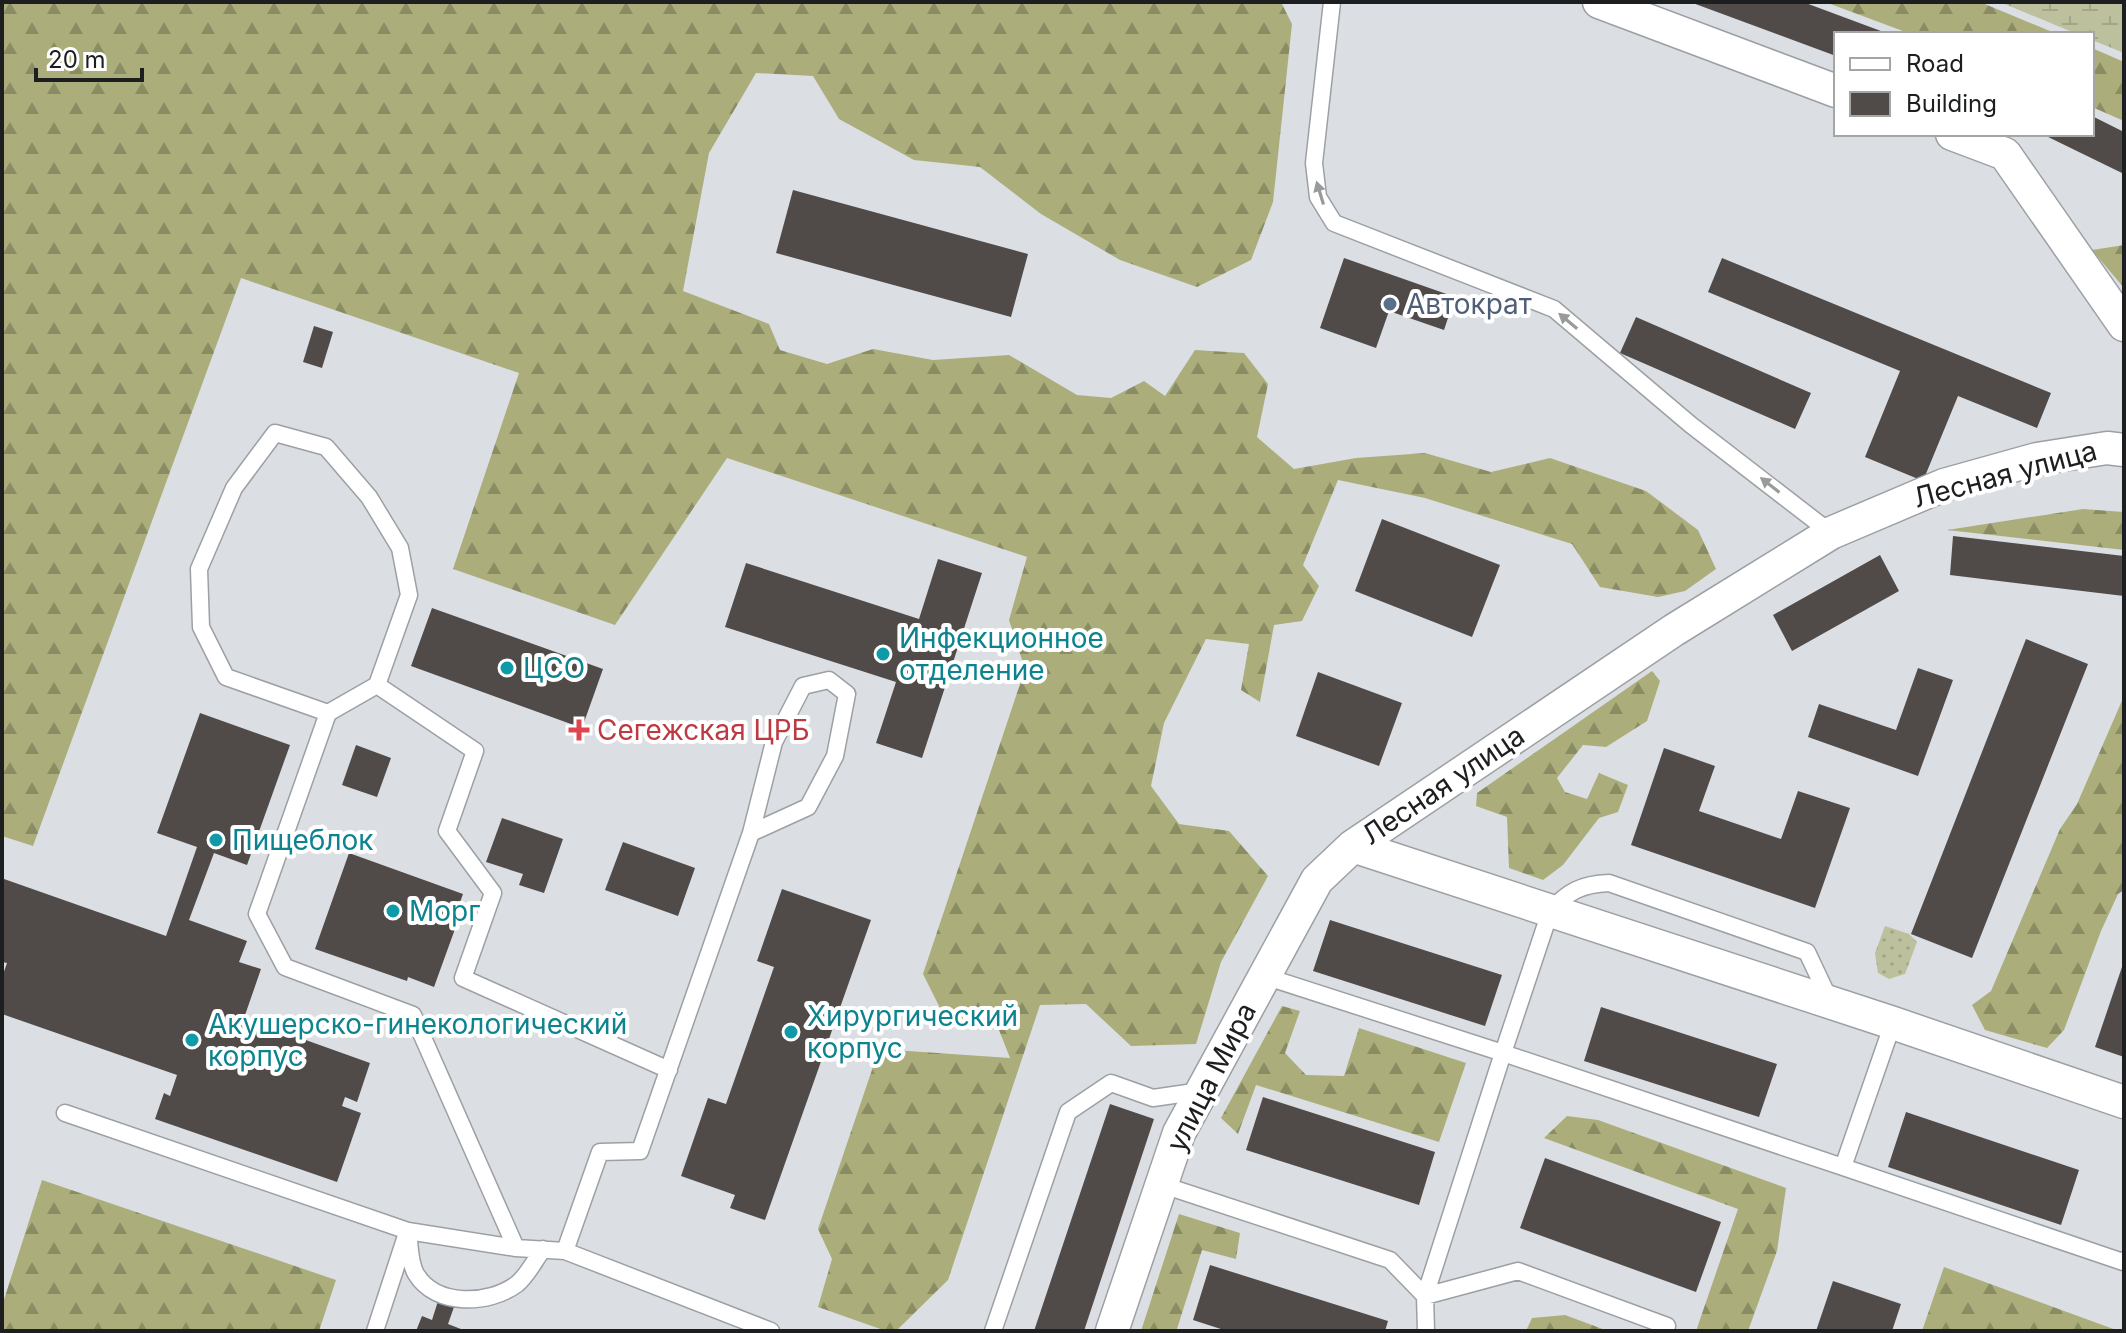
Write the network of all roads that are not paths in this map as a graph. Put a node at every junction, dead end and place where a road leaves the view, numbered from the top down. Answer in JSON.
{"nodes":[{"id":1,"x":1332,"y":2,"type":"edge"},
{"id":2,"x":1599,"y":2,"type":"edge"},
{"id":3,"x":1834,"y":90,"type":"edge"},
{"id":4,"x":1957,"y":136,"type":"edge"},
{"id":5,"x":2124,"y":325,"type":"edge"},
{"id":6,"x":2118,"y":443,"type":"edge"},
{"id":7,"x":1831,"y":533,"type":"junction"},
{"id":8,"x":377,"y":685,"type":"junction"},
{"id":9,"x":328,"y":713,"type":"junction"},
{"id":10,"x":751,"y":833,"type":"junction"},
{"id":11,"x":1353,"y":846,"type":"junction"},
{"id":12,"x":1550,"y":912,"type":"junction"},
{"id":13,"x":1264,"y":976,"type":"junction"},
{"id":14,"x":1831,"y":1003,"type":"junction"},
{"id":15,"x":1893,"y":1023,"type":"junction"},
{"id":16,"x":1503,"y":1053,"type":"junction"},
{"id":17,"x":669,"y":1070,"type":"junction"},
{"id":18,"x":1201,"y":1091,"type":"junction"},
{"id":19,"x":2124,"y":1102,"type":"edge"},
{"id":20,"x":65,"y":1113,"type":"dead end"},
{"id":21,"x":1843,"y":1167,"type":"junction"},
{"id":22,"x":1160,"y":1184,"type":"junction"},
{"id":23,"x":408,"y":1231,"type":"junction"},
{"id":24,"x":516,"y":1248,"type":"junction"},
{"id":25,"x":543,"y":1249,"type":"junction"},
{"id":26,"x":565,"y":1251,"type":"junction"},
{"id":27,"x":2124,"y":1262,"type":"edge"},
{"id":28,"x":1425,"y":1296,"type":"junction"},
{"id":29,"x":1667,"y":1326,"type":"dead end"},
{"id":30,"x":375,"y":1331,"type":"edge"},
{"id":31,"x":771,"y":1331,"type":"edge"},
{"id":32,"x":993,"y":1331,"type":"edge"},
{"id":33,"x":1112,"y":1331,"type":"edge"},
{"id":34,"x":1426,"y":1331,"type":"edge"}],
"edges":[{"from":7,"to":1,"type":"lane","one_way":true},
{"from":2,"to":3,"type":"street"},
{"from":4,"to":5,"type":"street"},
{"from":6,"to":7,"type":"street","name":"Лесная улица"},
{"from":7,"to":11,"type":"street","name":"Лесная улица"},
{"from":8,"to":9,"type":"lane"},
{"from":8,"to":9,"type":"lane"},
{"from":8,"to":17,"type":"lane"},
{"from":9,"to":24,"type":"lane"},
{"from":10,"to":10,"type":"lane"},
{"from":10,"to":17,"type":"lane"},
{"from":11,"to":12,"type":"street","name":"Лесная улица"},
{"from":11,"to":13,"type":"street","name":"улица Мира"},
{"from":12,"to":14,"type":"street","name":"Лесная улица"},
{"from":12,"to":14,"type":"lane"},
{"from":12,"to":16,"type":"lane"},
{"from":13,"to":16,"type":"lane"},
{"from":13,"to":18,"type":"street","name":"улица Мира"},
{"from":14,"to":15,"type":"street","name":"Лесная улица"},
{"from":15,"to":19,"type":"street","name":"Лесная улица"},
{"from":15,"to":21,"type":"lane"},
{"from":16,"to":21,"type":"lane"},
{"from":16,"to":28,"type":"lane"},
{"from":17,"to":26,"type":"lane"},
{"from":18,"to":22,"type":"street","name":"улица Мира"},
{"from":18,"to":32,"type":"lane"},
{"from":20,"to":23,"type":"lane"},
{"from":21,"to":27,"type":"lane"},
{"from":22,"to":28,"type":"lane"},
{"from":22,"to":33,"type":"street","name":"улица Мира"},
{"from":23,"to":24,"type":"lane"},
{"from":23,"to":25,"type":"lane"},
{"from":23,"to":30,"type":"lane"},
{"from":24,"to":25,"type":"lane"},
{"from":25,"to":26,"type":"lane"},
{"from":26,"to":31,"type":"lane"},
{"from":28,"to":29,"type":"lane"},
{"from":28,"to":34,"type":"lane"}]}
